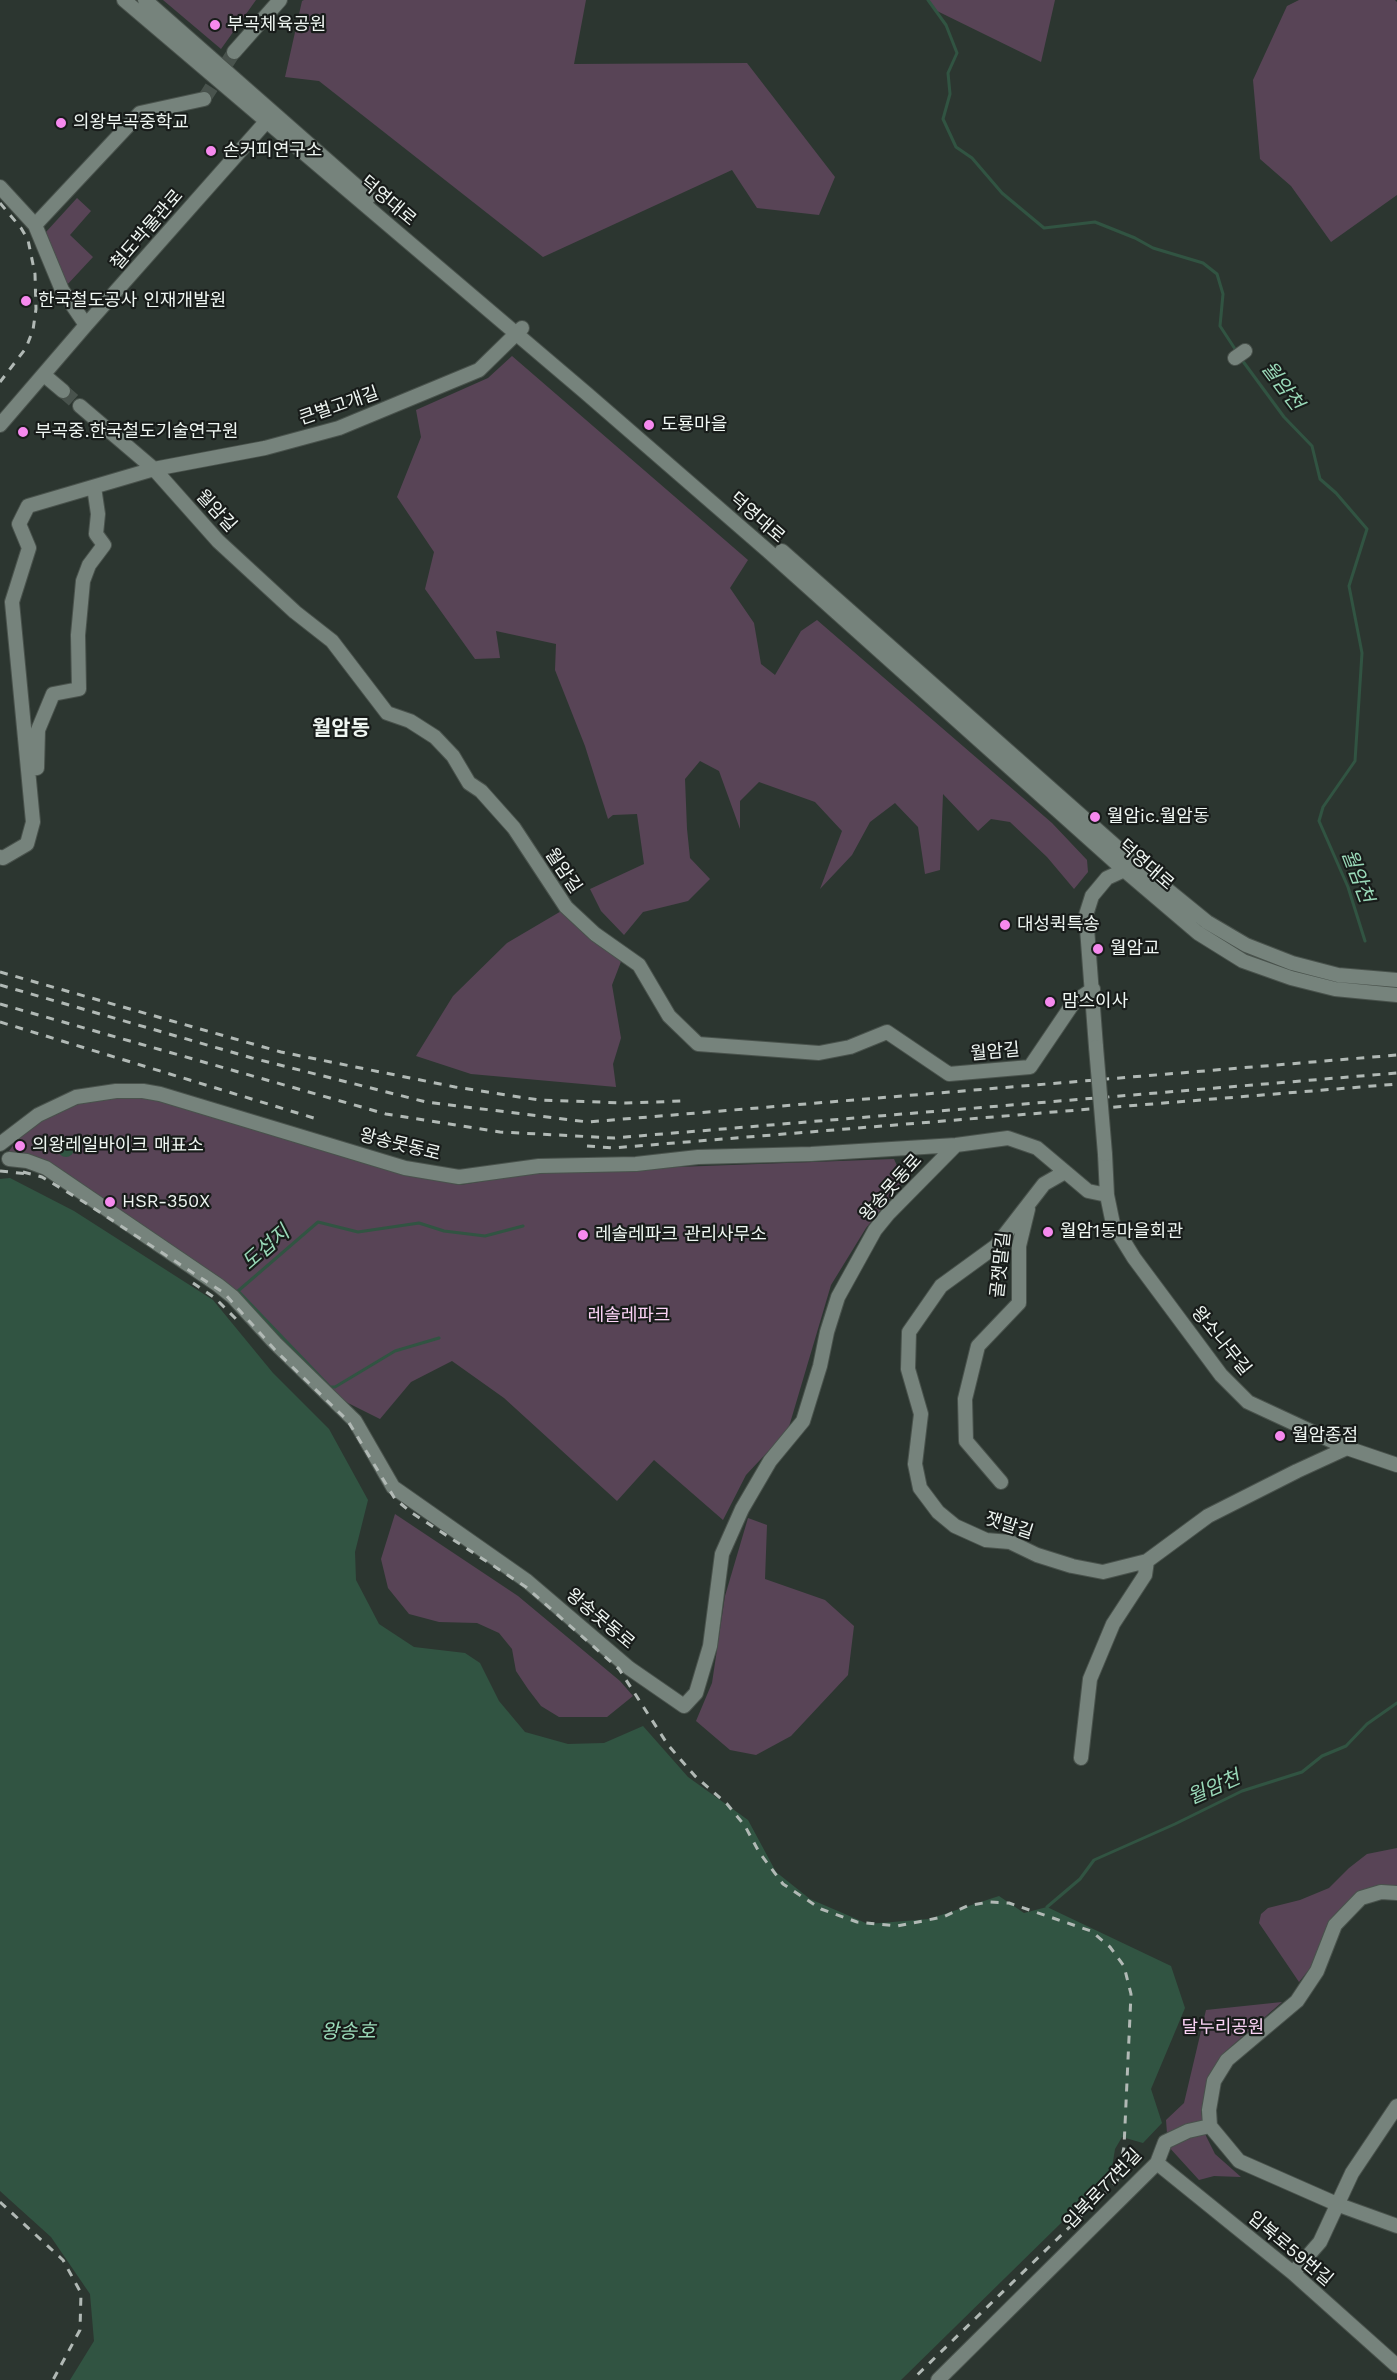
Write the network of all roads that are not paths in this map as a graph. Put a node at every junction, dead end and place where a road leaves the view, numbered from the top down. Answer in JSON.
{"nodes":[{"id":1,"x":124,"y":0,"type":"edge"},
{"id":2,"x":145,"y":0,"type":"edge"},
{"id":3,"x":279,"y":0,"type":"edge"},
{"id":4,"x":234,"y":52,"type":"tunnel mouth"},
{"id":5,"x":204,"y":99,"type":"dead end"},
{"id":6,"x":270,"y":118,"type":"junction"},
{"id":7,"x":0,"y":187,"type":"edge"},
{"id":8,"x":35,"y":225,"type":"junction"},
{"id":9,"x":86,"y":325,"type":"junction"},
{"id":10,"x":520,"y":330,"type":"junction"},
{"id":11,"x":44,"y":375,"type":"junction"},
{"id":12,"x":63,"y":391,"type":"tunnel mouth"},
{"id":13,"x":80,"y":406,"type":"tunnel mouth"},
{"id":14,"x":0,"y":425,"type":"edge"},
{"id":15,"x":154,"y":469,"type":"junction"},
{"id":16,"x":94,"y":487,"type":"junction"},
{"id":17,"x":33,"y":769,"type":"junction"},
{"id":18,"x":0,"y":857,"type":"edge"},
{"id":19,"x":1130,"y":867,"type":"junction"},
{"id":20,"x":1397,"y":980,"type":"edge"},
{"id":21,"x":1093,"y":989,"type":"junction"},
{"id":22,"x":1397,"y":995,"type":"edge"},
{"id":23,"x":0,"y":1144,"type":"edge"},
{"id":24,"x":956,"y":1145,"type":"junction"},
{"id":25,"x":9,"y":1160,"type":"dead end"},
{"id":26,"x":1065,"y":1172,"type":"junction"},
{"id":27,"x":1107,"y":1195,"type":"junction"},
{"id":28,"x":1029,"y":1204,"type":"junction"},
{"id":29,"x":1347,"y":1448,"type":"junction"},
{"id":30,"x":1396,"y":1465,"type":"edge"},
{"id":31,"x":1000,"y":1482,"type":"dead end"},
{"id":32,"x":1147,"y":1562,"type":"junction"},
{"id":33,"x":1081,"y":1758,"type":"dead end"},
{"id":34,"x":1397,"y":1893,"type":"edge"},
{"id":35,"x":1397,"y":2106,"type":"edge"},
{"id":36,"x":1210,"y":2126,"type":"junction"},
{"id":37,"x":1156,"y":2163,"type":"junction"},
{"id":38,"x":1338,"y":2205,"type":"junction"},
{"id":39,"x":1397,"y":2226,"type":"edge"},
{"id":40,"x":1293,"y":2272,"type":"junction"},
{"id":41,"x":1397,"y":2366,"type":"edge"},
{"id":42,"x":938,"y":2380,"type":"edge"}],
"edges":[{"from":1,"to":6,"type":"street","name":"덕영대로"},
{"from":2,"to":6,"type":"street","name":"덕영대로"},
{"from":3,"to":4,"type":"street"},
{"from":5,"to":8,"type":"street"},
{"from":6,"to":9,"type":"street","name":"철도박물관로"},
{"from":6,"to":10,"type":"street","name":"덕영대로"},
{"from":7,"to":8,"type":"street"},
{"from":8,"to":9,"type":"street"},
{"from":9,"to":11,"type":"street","name":"철도박물관로"},
{"from":10,"to":15,"type":"street","name":"큰벌고개길"},
{"from":10,"to":19,"type":"street","name":"덕영대로"},
{"from":11,"to":12,"type":"street"},
{"from":11,"to":14,"type":"street","name":"철도박물관로"},
{"from":13,"to":15,"type":"street","name":"월암길"},
{"from":15,"to":16,"type":"street","name":"큰벌고개길"},
{"from":15,"to":21,"type":"street","name":"월암길"},
{"from":16,"to":17,"type":"street"},
{"from":16,"to":17,"type":"street","name":"큰벌고개길"},
{"from":17,"to":18,"type":"street"},
{"from":19,"to":20,"type":"street","name":"덕영대로"},
{"from":19,"to":21,"type":"street"},
{"from":19,"to":22,"type":"street","name":"덕영대로"},
{"from":21,"to":27,"type":"street","bridge":true},
{"from":23,"to":24,"type":"street","name":"왕송못동로"},
{"from":24,"to":25,"type":"street","name":"왕송못동로"},
{"from":24,"to":26,"type":"street","name":"왕송못동로"},
{"from":26,"to":27,"type":"street","name":"왕송못동로"},
{"from":26,"to":28,"type":"street","name":"잿말길"},
{"from":27,"to":29,"type":"street","name":"왕소나무길"},
{"from":28,"to":31,"type":"street","name":"골잿말길"},
{"from":28,"to":32,"type":"street","name":"잿말길"},
{"from":29,"to":30,"type":"street","name":"왕소나무길"},
{"from":29,"to":32,"type":"street","name":"잿말길"},
{"from":32,"to":33,"type":"street"},
{"from":34,"to":36,"type":"street"},
{"from":35,"to":38,"type":"street"},
{"from":36,"to":37,"type":"street","name":"입북로77번길"},
{"from":36,"to":38,"type":"street"},
{"from":37,"to":40,"type":"street","name":"입북로59번길"},
{"from":37,"to":42,"type":"street","name":"입북로77번길"},
{"from":38,"to":39,"type":"street"},
{"from":38,"to":40,"type":"street"},
{"from":40,"to":41,"type":"street","name":"입북로59번길"}]}
